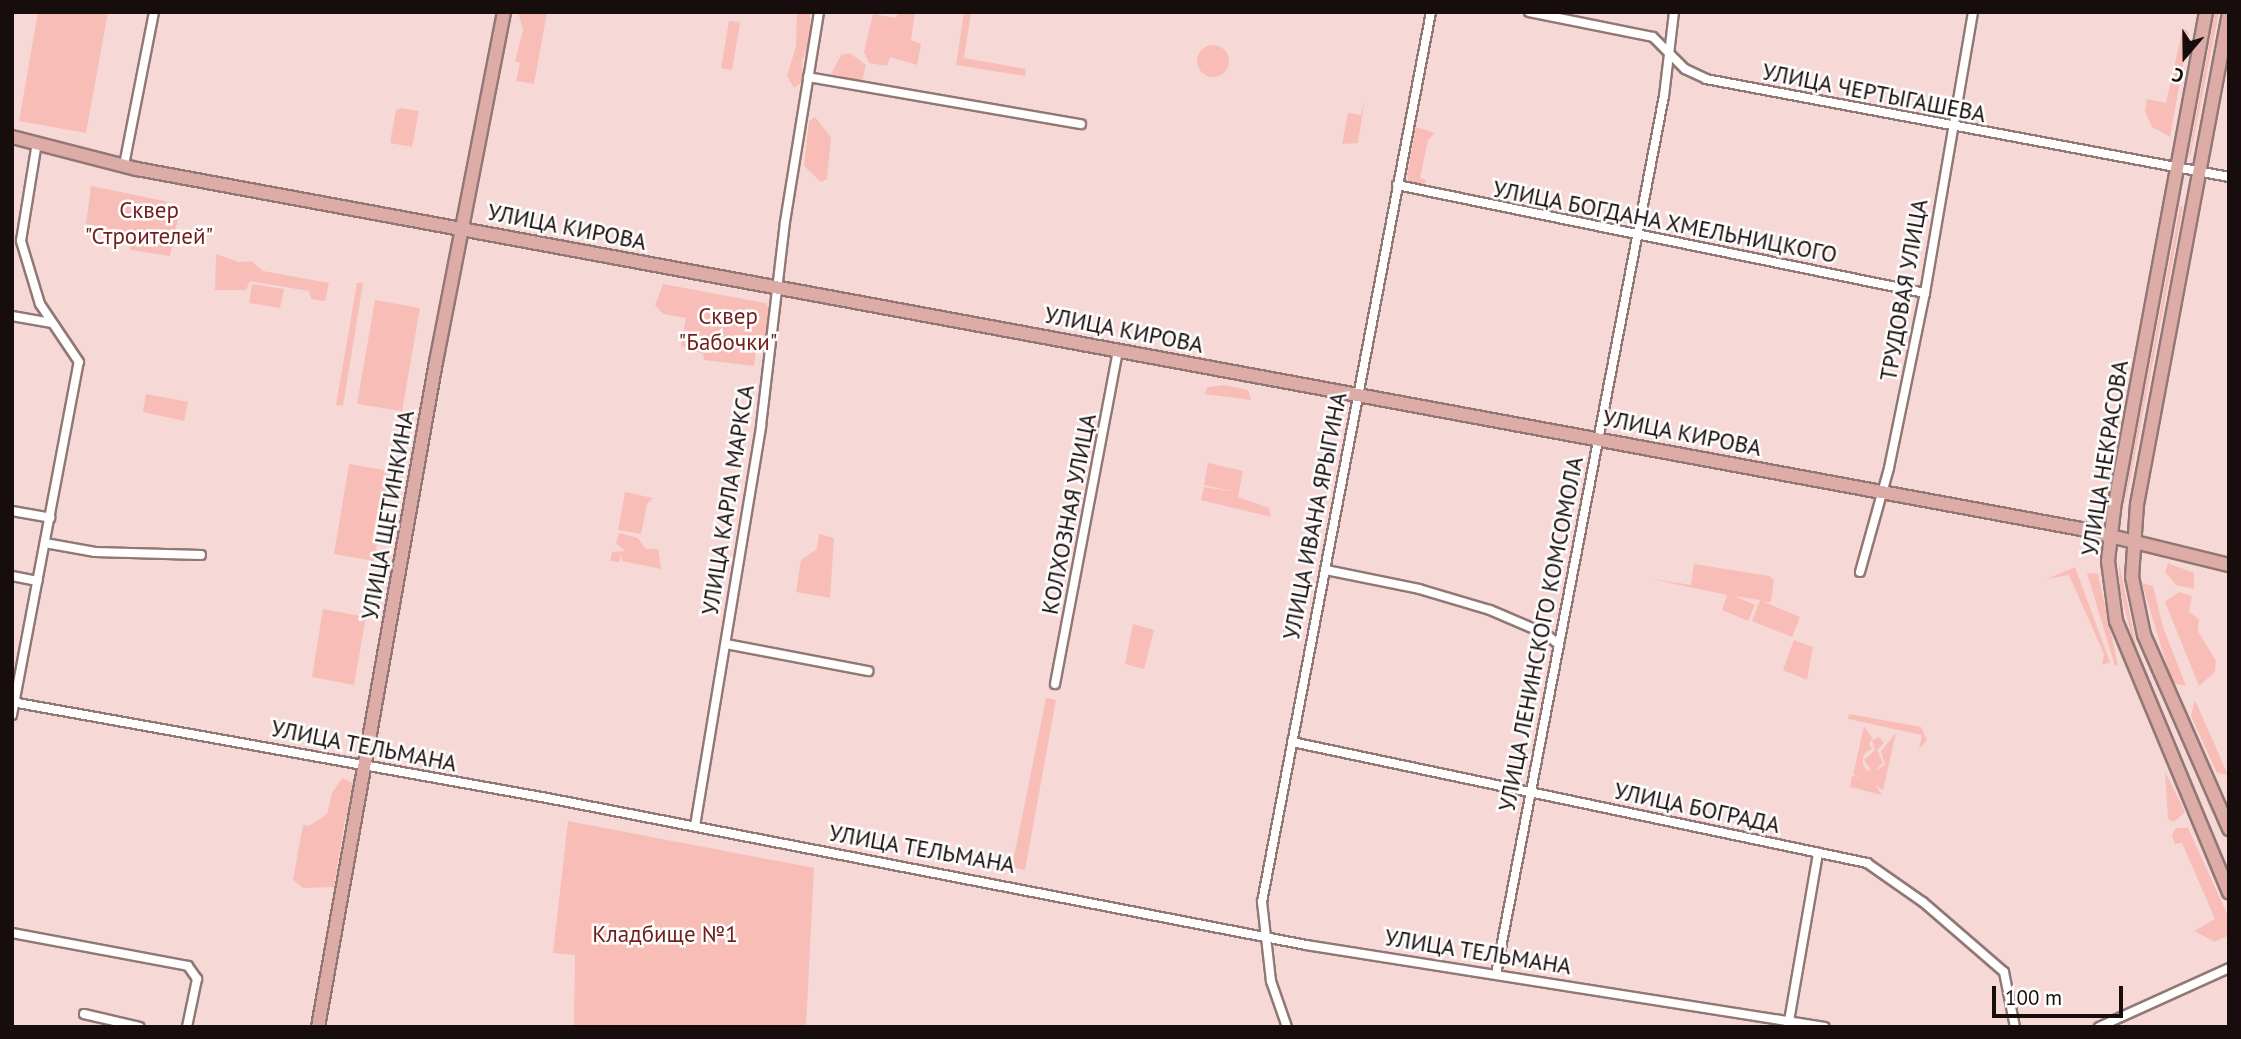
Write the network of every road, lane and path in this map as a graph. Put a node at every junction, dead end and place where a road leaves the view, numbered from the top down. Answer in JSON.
{"nodes":[{"id":1,"x":154,"y":12,"type":"edge"},
{"id":2,"x":504,"y":12,"type":"edge"},
{"id":3,"x":819,"y":12,"type":"edge"},
{"id":4,"x":1431,"y":12,"type":"edge"},
{"id":5,"x":1529,"y":12,"type":"edge"},
{"id":6,"x":1674,"y":12,"type":"edge"},
{"id":7,"x":1973,"y":12,"type":"edge"},
{"id":8,"x":2206,"y":12,"type":"edge"},
{"id":9,"x":2229,"y":13,"type":"edge"},
{"id":10,"x":1671,"y":53,"type":"junction"},
{"id":11,"x":808,"y":77,"type":"junction"},
{"id":12,"x":1081,"y":124,"type":"dead end"},
{"id":13,"x":1953,"y":128,"type":"junction"},
{"id":14,"x":12,"y":137,"type":"edge"},
{"id":15,"x":37,"y":142,"type":"junction"},
{"id":16,"x":124,"y":165,"type":"junction"},
{"id":17,"x":2177,"y":167,"type":"junction"},
{"id":18,"x":2199,"y":171,"type":"junction"},
{"id":19,"x":2229,"y":177,"type":"edge"},
{"id":20,"x":1397,"y":185,"type":"junction"},
{"id":21,"x":461,"y":229,"type":"junction"},
{"id":22,"x":1636,"y":237,"type":"junction"},
{"id":23,"x":777,"y":287,"type":"junction"},
{"id":24,"x":1926,"y":293,"type":"junction"},
{"id":25,"x":12,"y":316,"type":"edge"},
{"id":26,"x":50,"y":323,"type":"junction"},
{"id":27,"x":1118,"y":350,"type":"junction"},
{"id":28,"x":1357,"y":395,"type":"junction"},
{"id":29,"x":1598,"y":439,"type":"junction"},
{"id":30,"x":1881,"y":492,"type":"junction"},
{"id":31,"x":12,"y":511,"type":"edge"},
{"id":32,"x":50,"y":518,"type":"junction"},
{"id":33,"x":2110,"y":536,"type":"junction"},
{"id":34,"x":2134,"y":541,"type":"junction"},
{"id":35,"x":45,"y":543,"type":"junction"},
{"id":36,"x":201,"y":555,"type":"dead end"},
{"id":37,"x":2229,"y":565,"type":"edge"},
{"id":38,"x":1326,"y":570,"type":"junction"},
{"id":39,"x":1860,"y":572,"type":"dead end"},
{"id":40,"x":12,"y":576,"type":"edge"},
{"id":41,"x":38,"y":581,"type":"junction"},
{"id":42,"x":726,"y":643,"type":"junction"},
{"id":43,"x":1559,"y":645,"type":"junction"},
{"id":44,"x":867,"y":671,"type":"dead end"},
{"id":45,"x":1055,"y":684,"type":"dead end"},
{"id":46,"x":13,"y":702,"type":"edge"},
{"id":47,"x":12,"y":715,"type":"edge"},
{"id":48,"x":1292,"y":742,"type":"junction"},
{"id":49,"x":367,"y":766,"type":"junction"},
{"id":50,"x":1530,"y":792,"type":"junction"},
{"id":51,"x":695,"y":826,"type":"junction"},
{"id":52,"x":2229,"y":829,"type":"edge"},
{"id":53,"x":1818,"y":853,"type":"junction"},
{"id":54,"x":2229,"y":892,"type":"edge"},
{"id":55,"x":12,"y":933,"type":"edge"},
{"id":56,"x":1262,"y":934,"type":"junction"},
{"id":57,"x":2229,"y":968,"type":"edge"},
{"id":58,"x":1496,"y":974,"type":"junction"},
{"id":59,"x":84,"y":1014,"type":"dead end"},
{"id":60,"x":1788,"y":1023,"type":"edge"},
{"id":61,"x":140,"y":1027,"type":"edge"},
{"id":62,"x":187,"y":1027,"type":"edge"},
{"id":63,"x":318,"y":1027,"type":"edge"},
{"id":64,"x":1287,"y":1027,"type":"edge"},
{"id":65,"x":1825,"y":1027,"type":"edge"},
{"id":66,"x":2015,"y":1027,"type":"edge"},
{"id":67,"x":2099,"y":1027,"type":"edge"}],
"edges":[{"from":1,"to":16,"type":"street"},
{"from":2,"to":21,"type":"main road","name":"УЛИЦА ЩЕТИНКИНА"},
{"from":3,"to":11,"type":"street","name":"УЛИЦА КАРЛА МАРКСА"},
{"from":4,"to":20,"type":"street","name":"УЛИЦА ИВАНА ЯРЫГИНА"},
{"from":5,"to":10,"type":"street","name":"УЛИЦА ЧЕРТЫГАШЕВА"},
{"from":6,"to":10,"type":"street","name":"УЛИЦА ЛЕНИНСКОГО КОМСОМОЛА"},
{"from":7,"to":13,"type":"street","name":"ТРУДОВАЯ УЛИЦА"},
{"from":8,"to":17,"type":"main road","name":"УЛИЦА НЕКРАСОВА"},
{"from":9,"to":18,"type":"main road","name":"УЛИЦА НЕКРАСОВА"},
{"from":10,"to":13,"type":"street","name":"УЛИЦА ЧЕРТЫГАШЕВА"},
{"from":10,"to":22,"type":"street","name":"УЛИЦА ЛЕНИНСКОГО КОМСОМОЛА"},
{"from":11,"to":12,"type":"street"},
{"from":11,"to":23,"type":"street","name":"УЛИЦА КАРЛА МАРКСА"},
{"from":13,"to":17,"type":"street","name":"УЛИЦА ЧЕРТЫГАШЕВА"},
{"from":13,"to":24,"type":"street","name":"ТРУДОВАЯ УЛИЦА"},
{"from":14,"to":15,"type":"main road","name":"УЛИЦА КИРОВА"},
{"from":15,"to":16,"type":"main road","name":"УЛИЦА КИРОВА"},
{"from":15,"to":26,"type":"street"},
{"from":16,"to":21,"type":"main road","name":"УЛИЦА КИРОВА"},
{"from":17,"to":18,"type":"street","name":"УЛИЦА ЧЕРТЫГАШЕВА"},
{"from":17,"to":33,"type":"main road","name":"УЛИЦА НЕКРАСОВА"},
{"from":18,"to":19,"type":"street","name":"УЛИЦА ЧЕРТЫГАШЕВА"},
{"from":18,"to":34,"type":"main road","name":"УЛИЦА НЕКРАСОВА"},
{"from":20,"to":22,"type":"street","name":"УЛИЦА БОГДАНА ХМЕЛЬНИЦКОГО"},
{"from":20,"to":28,"type":"street","name":"УЛИЦА ИВАНА ЯРЫГИНА"},
{"from":21,"to":23,"type":"main road","name":"УЛИЦА КИРОВА"},
{"from":21,"to":49,"type":"main road","name":"УЛИЦА ЩЕТИНКИНА"},
{"from":22,"to":24,"type":"street","name":"УЛИЦА БОГДАНА ХМЕЛЬНИЦКОГО"},
{"from":22,"to":29,"type":"street","name":"УЛИЦА ЛЕНИНСКОГО КОМСОМОЛА"},
{"from":23,"to":27,"type":"main road","name":"УЛИЦА КИРОВА"},
{"from":23,"to":42,"type":"street","name":"УЛИЦА КАРЛА МАРКСА"},
{"from":24,"to":30,"type":"street","name":"ТРУДОВАЯ УЛИЦА"},
{"from":25,"to":26,"type":"street"},
{"from":26,"to":32,"type":"street"},
{"from":27,"to":28,"type":"main road","name":"УЛИЦА КИРОВА"},
{"from":27,"to":45,"type":"street","name":"КОЛХОЗНАЯ УЛИЦА"},
{"from":28,"to":29,"type":"main road","name":"УЛИЦА КИРОВА"},
{"from":28,"to":38,"type":"street","name":"УЛИЦА ИВАНА ЯРЫГИНА"},
{"from":29,"to":30,"type":"main road","name":"УЛИЦА КИРОВА"},
{"from":29,"to":43,"type":"street","name":"УЛИЦА ЛЕНИНСКОГО КОМСОМОЛА"},
{"from":30,"to":33,"type":"main road","name":"УЛИЦА КИРОВА"},
{"from":30,"to":39,"type":"street","name":"ТРУДОВАЯ УЛИЦА"},
{"from":31,"to":32,"type":"street"},
{"from":32,"to":35,"type":"street"},
{"from":33,"to":34,"type":"main road","name":"УЛИЦА КИРОВА"},
{"from":33,"to":54,"type":"main road","name":"УЛИЦА НЕКРАСОВА"},
{"from":34,"to":37,"type":"main road","name":"УЛИЦА КИРОВА"},
{"from":34,"to":52,"type":"main road","name":"УЛИЦА НЕКРАСОВА"},
{"from":35,"to":36,"type":"street"},
{"from":35,"to":41,"type":"street"},
{"from":38,"to":43,"type":"street"},
{"from":38,"to":48,"type":"street","name":"УЛИЦА ИВАНА ЯРЫГИНА"},
{"from":40,"to":41,"type":"street"},
{"from":41,"to":46,"type":"street"},
{"from":42,"to":44,"type":"street"},
{"from":42,"to":51,"type":"street","name":"УЛИЦА КАРЛА МАРКСА"},
{"from":43,"to":50,"type":"street","name":"УЛИЦА ЛЕНИНСКОГО КОМСОМОЛА"},
{"from":46,"to":47,"type":"street"},
{"from":46,"to":49,"type":"street","name":"УЛИЦА ТЕЛЬМАНА"},
{"from":48,"to":50,"type":"street","name":"УЛИЦА БОГРАДА"},
{"from":48,"to":56,"type":"street","name":"УЛИЦА ИВАНА ЯРЫГИНА"},
{"from":49,"to":51,"type":"street","name":"УЛИЦА ТЕЛЬМАНА"},
{"from":49,"to":63,"type":"main road","name":"УЛИЦА ЩЕТИНКИНА"},
{"from":50,"to":53,"type":"street","name":"УЛИЦА БОГРАДА"},
{"from":50,"to":58,"type":"street","name":"УЛИЦА ЛЕНИНСКОГО КОМСОМОЛА"},
{"from":51,"to":56,"type":"street","name":"УЛИЦА ТЕЛЬМАНА"},
{"from":53,"to":60,"type":"street"},
{"from":53,"to":66,"type":"street","name":"УЛИЦА БОГРАДА"},
{"from":55,"to":62,"type":"street"},
{"from":56,"to":58,"type":"street","name":"УЛИЦА ТЕЛЬМАНА"},
{"from":56,"to":64,"type":"street","name":"УЛИЦА ИВАНА ЯРЫГИНА"},
{"from":57,"to":67,"type":"street"},
{"from":58,"to":60,"type":"street","name":"УЛИЦА ТЕЛЬМАНА"},
{"from":59,"to":61,"type":"street"},
{"from":60,"to":65,"type":"street","name":"УЛИЦА ТЕЛЬМАНА"}]}
